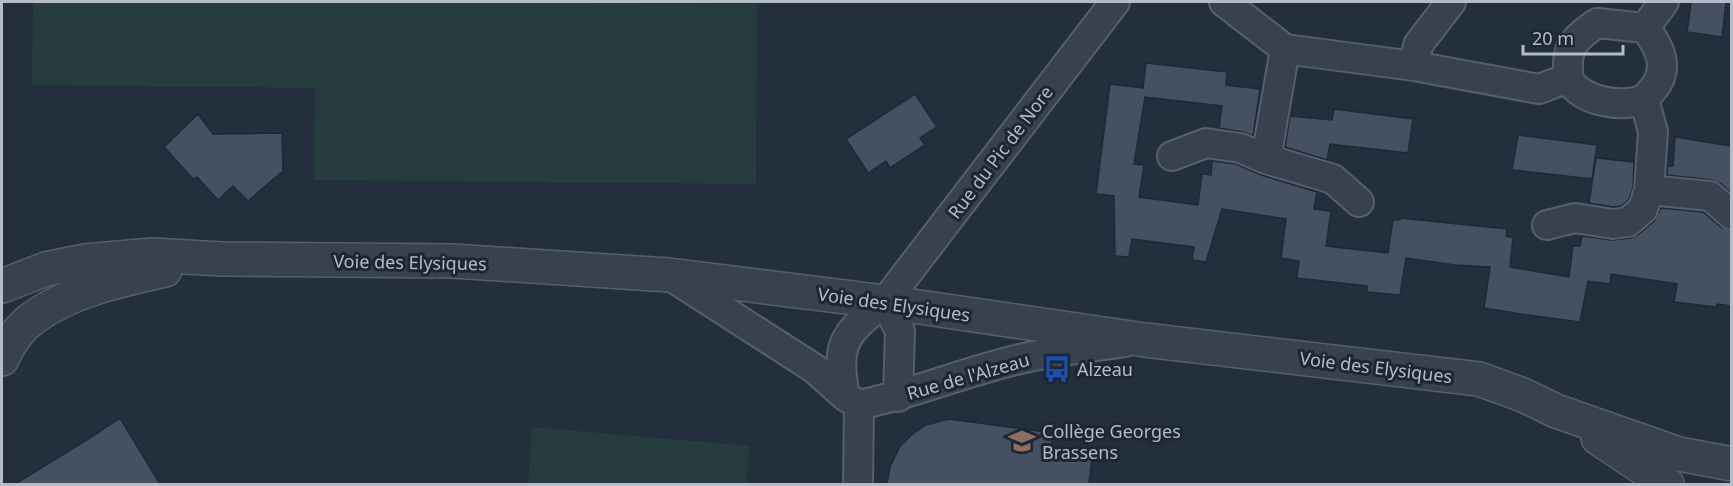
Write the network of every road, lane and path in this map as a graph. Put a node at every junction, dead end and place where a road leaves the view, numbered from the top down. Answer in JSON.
{"nodes":[{"id":1,"x":1115,"y":2,"type":"edge"},
{"id":2,"x":1224,"y":2,"type":"edge"},
{"id":3,"x":1451,"y":2,"type":"edge"},
{"id":4,"x":1665,"y":2,"type":"edge"},
{"id":5,"x":1645,"y":28,"type":"junction"},
{"id":6,"x":1285,"y":49,"type":"junction"},
{"id":7,"x":1414,"y":66,"type":"junction"},
{"id":8,"x":1568,"y":78,"type":"junction"},
{"id":9,"x":1644,"y":99,"type":"junction"},
{"id":10,"x":1172,"y":156,"type":"dead end"},
{"id":11,"x":1266,"y":159,"type":"junction"},
{"id":12,"x":1649,"y":190,"type":"junction"},
{"id":13,"x":1359,"y":202,"type":"dead end"},
{"id":14,"x":1731,"y":215,"type":"edge"},
{"id":15,"x":1546,"y":225,"type":"dead end"},
{"id":16,"x":222,"y":259,"type":"junction"},
{"id":17,"x":669,"y":275,"type":"junction"},
{"id":18,"x":2,"y":286,"type":"edge"},
{"id":19,"x":885,"y":302,"type":"junction"},
{"id":20,"x":1145,"y":339,"type":"junction"},
{"id":21,"x":2,"y":358,"type":"edge"},
{"id":22,"x":898,"y":397,"type":"junction"},
{"id":23,"x":852,"y":400,"type":"junction"},
{"id":24,"x":1556,"y":411,"type":"junction"},
{"id":25,"x":1731,"y":464,"type":"edge"},
{"id":26,"x":858,"y":484,"type":"edge"},
{"id":27,"x":1667,"y":484,"type":"edge"}],
"edges":[{"from":1,"to":19,"type":"street","name":"Rue du Pic de Nore"},
{"from":2,"to":6,"type":"street"},
{"from":3,"to":7,"type":"street"},
{"from":4,"to":5,"type":"street"},
{"from":5,"to":8,"type":"street"},
{"from":5,"to":9,"type":"street"},
{"from":6,"to":7,"type":"street"},
{"from":6,"to":11,"type":"street"},
{"from":7,"to":8,"type":"street"},
{"from":8,"to":9,"type":"street"},
{"from":9,"to":12,"type":"street"},
{"from":10,"to":11,"type":"street"},
{"from":11,"to":13,"type":"street"},
{"from":12,"to":14,"type":"street"},
{"from":12,"to":15,"type":"street"},
{"from":16,"to":17,"type":"street","name":"Voie des Elysiques"},
{"from":16,"to":18,"type":"street","name":"Voie des Elysiques"},
{"from":16,"to":21,"type":"street","name":"Voie des Elysiques"},
{"from":17,"to":19,"type":"street","name":"Voie des Elysiques"},
{"from":17,"to":23,"type":"street"},
{"from":19,"to":20,"type":"street","name":"Voie des Elysiques"},
{"from":19,"to":22,"type":"street","name":"Rue de l'Alzeau"},
{"from":19,"to":23,"type":"street"},
{"from":20,"to":22,"type":"street","name":"Rue de l'Alzeau"},
{"from":20,"to":24,"type":"street","name":"Voie des Elysiques"},
{"from":22,"to":23,"type":"street","name":"Rue de l'Alzeau"},
{"from":23,"to":26,"type":"street"},
{"from":24,"to":25,"type":"street","name":"Voie des Elysiques"},
{"from":24,"to":27,"type":"street","name":"Voie des Elysiques"}]}
